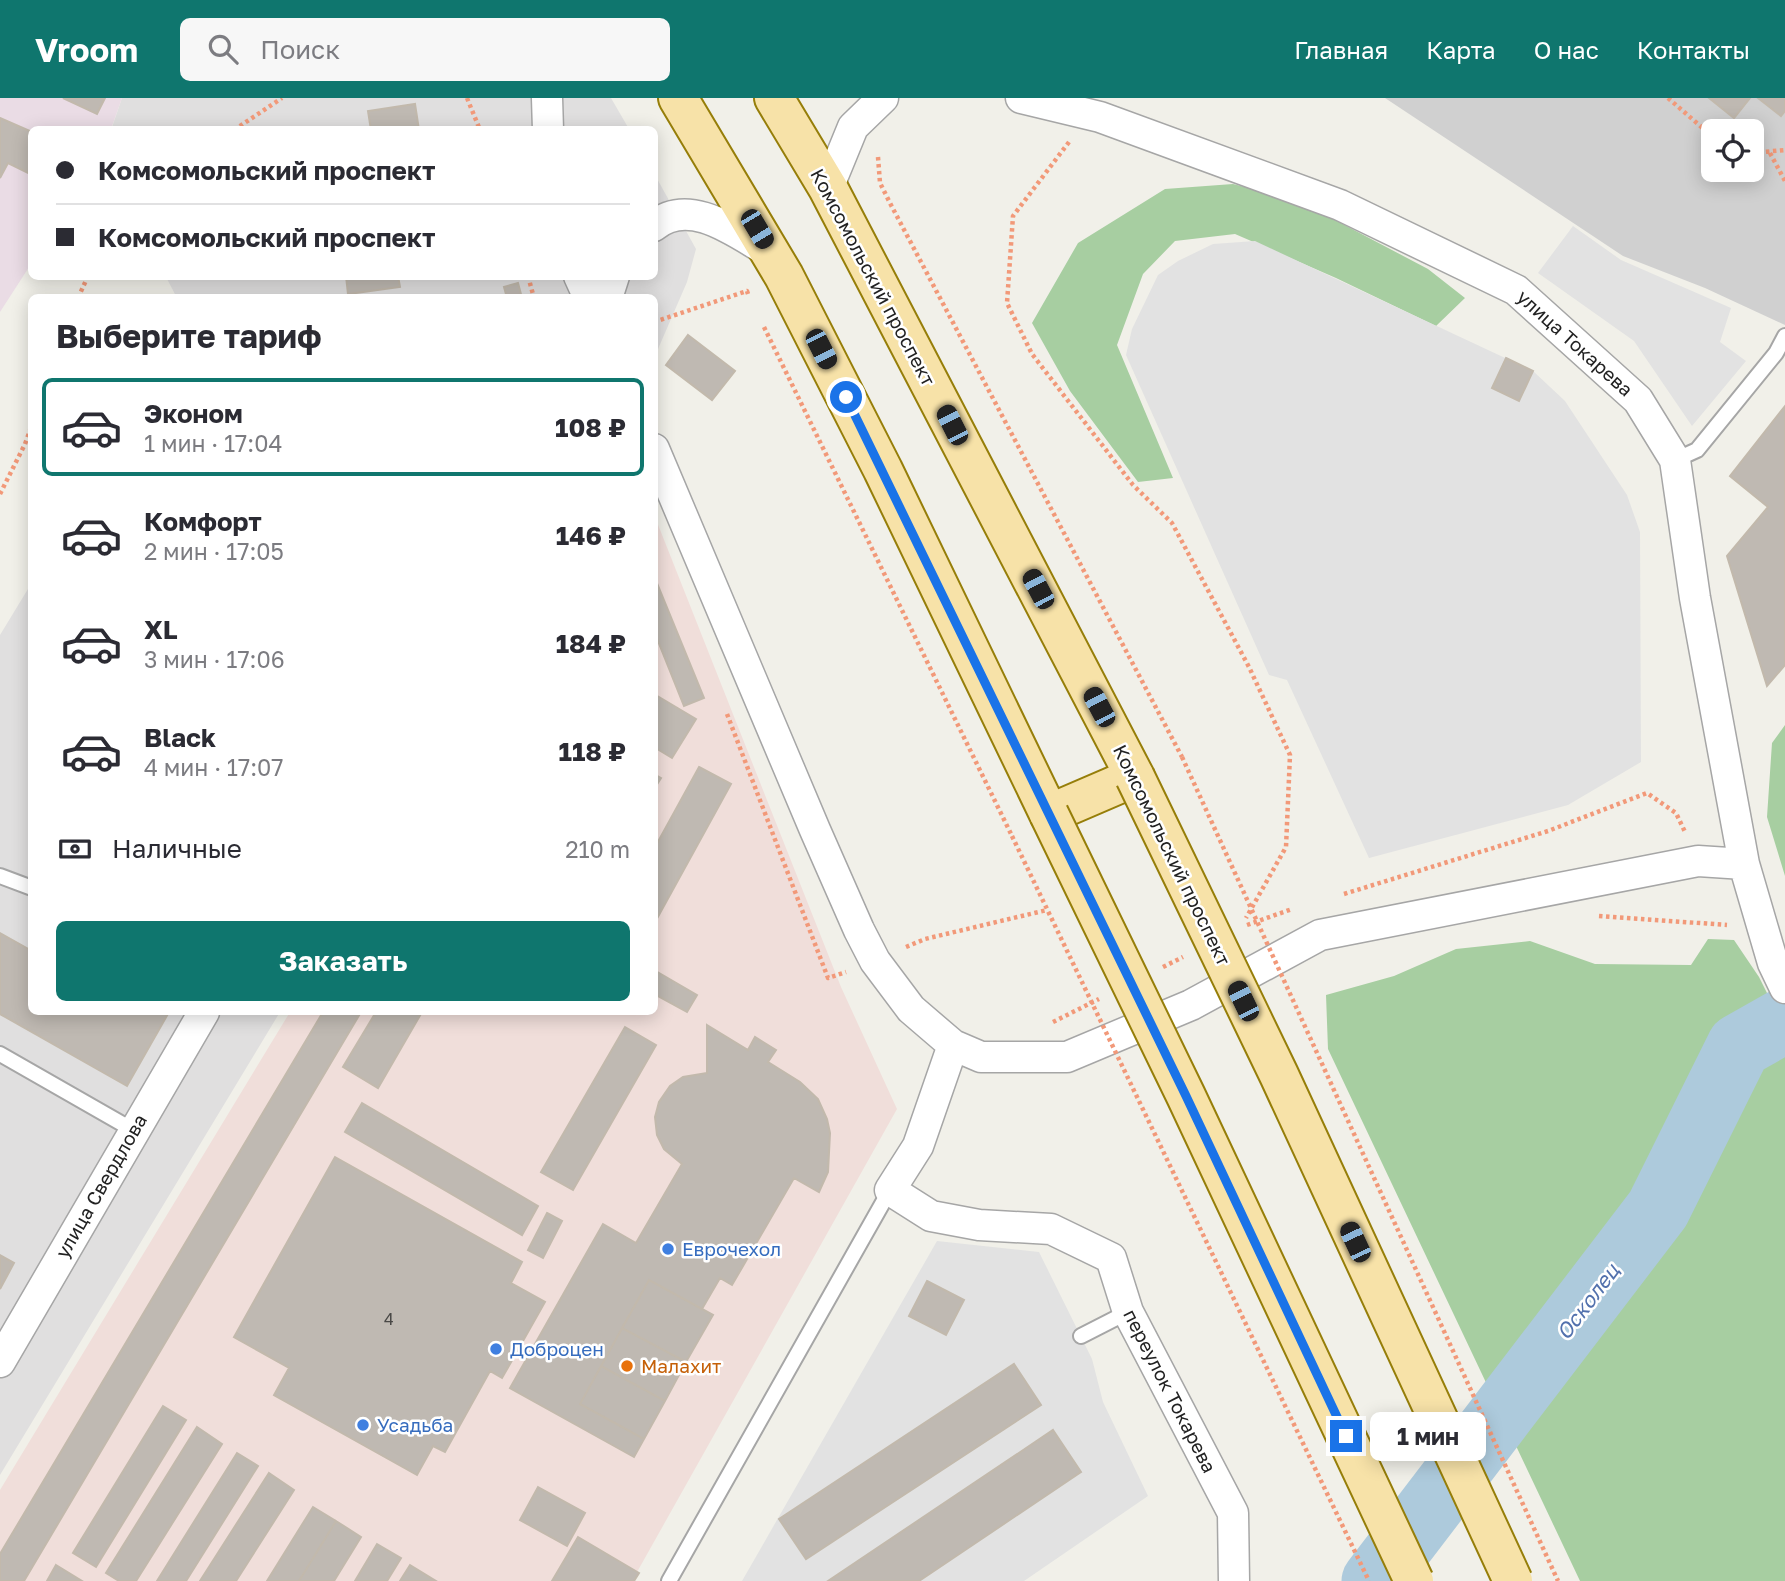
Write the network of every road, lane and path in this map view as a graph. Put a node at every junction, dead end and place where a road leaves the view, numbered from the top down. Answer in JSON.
{"nodes":[{"id":1,"x":282,"y":98,"type":"edge"},
{"id":2,"x":467,"y":98,"type":"edge"},
{"id":3,"x":547,"y":98,"type":"edge"},
{"id":4,"x":678,"y":98,"type":"edge"},
{"id":5,"x":774,"y":98,"type":"edge"},
{"id":6,"x":883,"y":98,"type":"edge"},
{"id":7,"x":1021,"y":98,"type":"edge"},
{"id":8,"x":1668,"y":98,"type":"edge"},
{"id":9,"x":1098,"y":109,"type":"edge"},
{"id":10,"x":240,"y":126,"type":"edge"},
{"id":11,"x":478,"y":126,"type":"edge"},
{"id":12,"x":548,"y":126,"type":"edge"},
{"id":13,"x":1701,"y":127,"type":"edge"},
{"id":14,"x":1785,"y":150,"type":"edge"},
{"id":15,"x":1764,"y":152,"type":"edge"},
{"id":16,"x":1770,"y":152,"type":"junction"},
{"id":17,"x":877,"y":153,"type":"dead end"},
{"id":18,"x":1785,"y":181,"type":"edge"},
{"id":19,"x":828,"y":188,"type":"junction"},
{"id":20,"x":658,"y":224,"type":"edge"},
{"id":21,"x":771,"y":253,"type":"junction"},
{"id":22,"x":753,"y":303,"type":"dead end"},
{"id":23,"x":759,"y":316,"type":"dead end"},
{"id":24,"x":658,"y":321,"type":"edge"},
{"id":25,"x":1785,"y":336,"type":"edge"},
{"id":26,"x":28,"y":436,"type":"edge"},
{"id":27,"x":658,"y":458,"type":"edge"},
{"id":28,"x":1675,"y":460,"type":"junction"},
{"id":29,"x":0,"y":494,"type":"edge"},
{"id":30,"x":1135,"y":777,"type":"junction"},
{"id":31,"x":1647,"y":793,"type":"dead end"},
{"id":32,"x":1049,"y":814,"type":"junction"},
{"id":33,"x":1744,"y":864,"type":"junction"},
{"id":34,"x":0,"y":876,"type":"edge"},
{"id":35,"x":28,"y":886,"type":"edge"},
{"id":36,"x":1335,"y":896,"type":"dead end"},
{"id":37,"x":1295,"y":909,"type":"dead end"},
{"id":38,"x":1047,"y":910,"type":"junction"},
{"id":39,"x":1591,"y":915,"type":"dead end"},
{"id":40,"x":1735,"y":925,"type":"dead end"},
{"id":41,"x":925,"y":939,"type":"dead end"},
{"id":42,"x":907,"y":947,"type":"dead end"},
{"id":43,"x":1192,"y":952,"type":"dead end"},
{"id":44,"x":914,"y":957,"type":"dead end"},
{"id":45,"x":1156,"y":971,"type":"dead end"},
{"id":46,"x":1779,"y":975,"type":"edge"},
{"id":47,"x":1288,"y":981,"type":"dead end"},
{"id":48,"x":1276,"y":987,"type":"dead end"},
{"id":49,"x":1108,"y":995,"type":"dead end"},
{"id":50,"x":202,"y":1015,"type":"edge"},
{"id":51,"x":953,"y":1045,"type":"junction"},
{"id":52,"x":0,"y":1054,"type":"edge"},
{"id":53,"x":1068,"y":1057,"type":"junction"},
{"id":54,"x":1125,"y":1059,"type":"dead end"},
{"id":55,"x":1113,"y":1065,"type":"dead end"},
{"id":56,"x":134,"y":1130,"type":"junction"},
{"id":57,"x":890,"y":1190,"type":"junction"},
{"id":58,"x":1128,"y":1312,"type":"junction"},
{"id":59,"x":1081,"y":1336,"type":"dead end"},
{"id":60,"x":0,"y":1362,"type":"edge"},
{"id":61,"x":669,"y":1581,"type":"edge"},
{"id":62,"x":1234,"y":1581,"type":"edge"},
{"id":63,"x":1369,"y":1581,"type":"edge"},
{"id":64,"x":1414,"y":1581,"type":"edge"},
{"id":65,"x":1513,"y":1581,"type":"edge"},
{"id":66,"x":1558,"y":1581,"type":"edge"}],
"edges":[{"from":1,"to":10,"type":"path"},
{"from":2,"to":11,"type":"path"},
{"from":3,"to":12,"type":"street"},
{"from":4,"to":21,"type":"main road"},
{"from":5,"to":19,"type":"main road","name":"Комсомольский проспект"},
{"from":6,"to":19,"type":"street"},
{"from":7,"to":9,"type":"street","name":"улица Токарева"},
{"from":8,"to":13,"type":"path"},
{"from":9,"to":28,"type":"street","name":"улица Токарева"},
{"from":9,"to":37,"type":"path"},
{"from":14,"to":16,"type":"path"},
{"from":15,"to":16,"type":"path"},
{"from":16,"to":18,"type":"path"},
{"from":17,"to":66,"type":"path","bridge":true},
{"from":19,"to":30,"type":"main road","name":"Комсомольский проспект"},
{"from":20,"to":21,"type":"street"},
{"from":21,"to":32,"type":"main road"},
{"from":22,"to":24,"type":"path"},
{"from":23,"to":38,"type":"path","bridge":true},
{"from":25,"to":28,"type":"lane"},
{"from":26,"to":29,"type":"path"},
{"from":27,"to":51,"type":"street","name":"Комсомольский проспект"},
{"from":28,"to":33,"type":"street","name":"улица Токарева"},
{"from":30,"to":32,"type":"main road"},
{"from":30,"to":65,"type":"main road","name":"Комсомольский проспект","bridge":true},
{"from":31,"to":36,"type":"path"},
{"from":32,"to":64,"type":"main road","bridge":true},
{"from":33,"to":46,"type":"street","name":"улица Токарева"},
{"from":33,"to":53,"type":"street","name":"Комсомольский проспект"},
{"from":34,"to":35,"type":"lane"},
{"from":38,"to":41,"type":"path"},
{"from":38,"to":63,"type":"path","bridge":true},
{"from":39,"to":40,"type":"path"},
{"from":42,"to":44,"type":"path"},
{"from":43,"to":45,"type":"path"},
{"from":47,"to":48,"type":"path"},
{"from":49,"to":53,"type":"path"},
{"from":50,"to":56,"type":"street","name":"улица Свердлова"},
{"from":51,"to":53,"type":"street","name":"Комсомольский проспект"},
{"from":51,"to":57,"type":"street"},
{"from":52,"to":56,"type":"lane"},
{"from":54,"to":55,"type":"path"},
{"from":56,"to":60,"type":"street","name":"улица Свердлова"},
{"from":57,"to":58,"type":"street","name":"переулок Токарева"},
{"from":57,"to":61,"type":"lane"},
{"from":58,"to":59,"type":"lane"},
{"from":58,"to":62,"type":"street","name":"переулок Токарева"}]}
